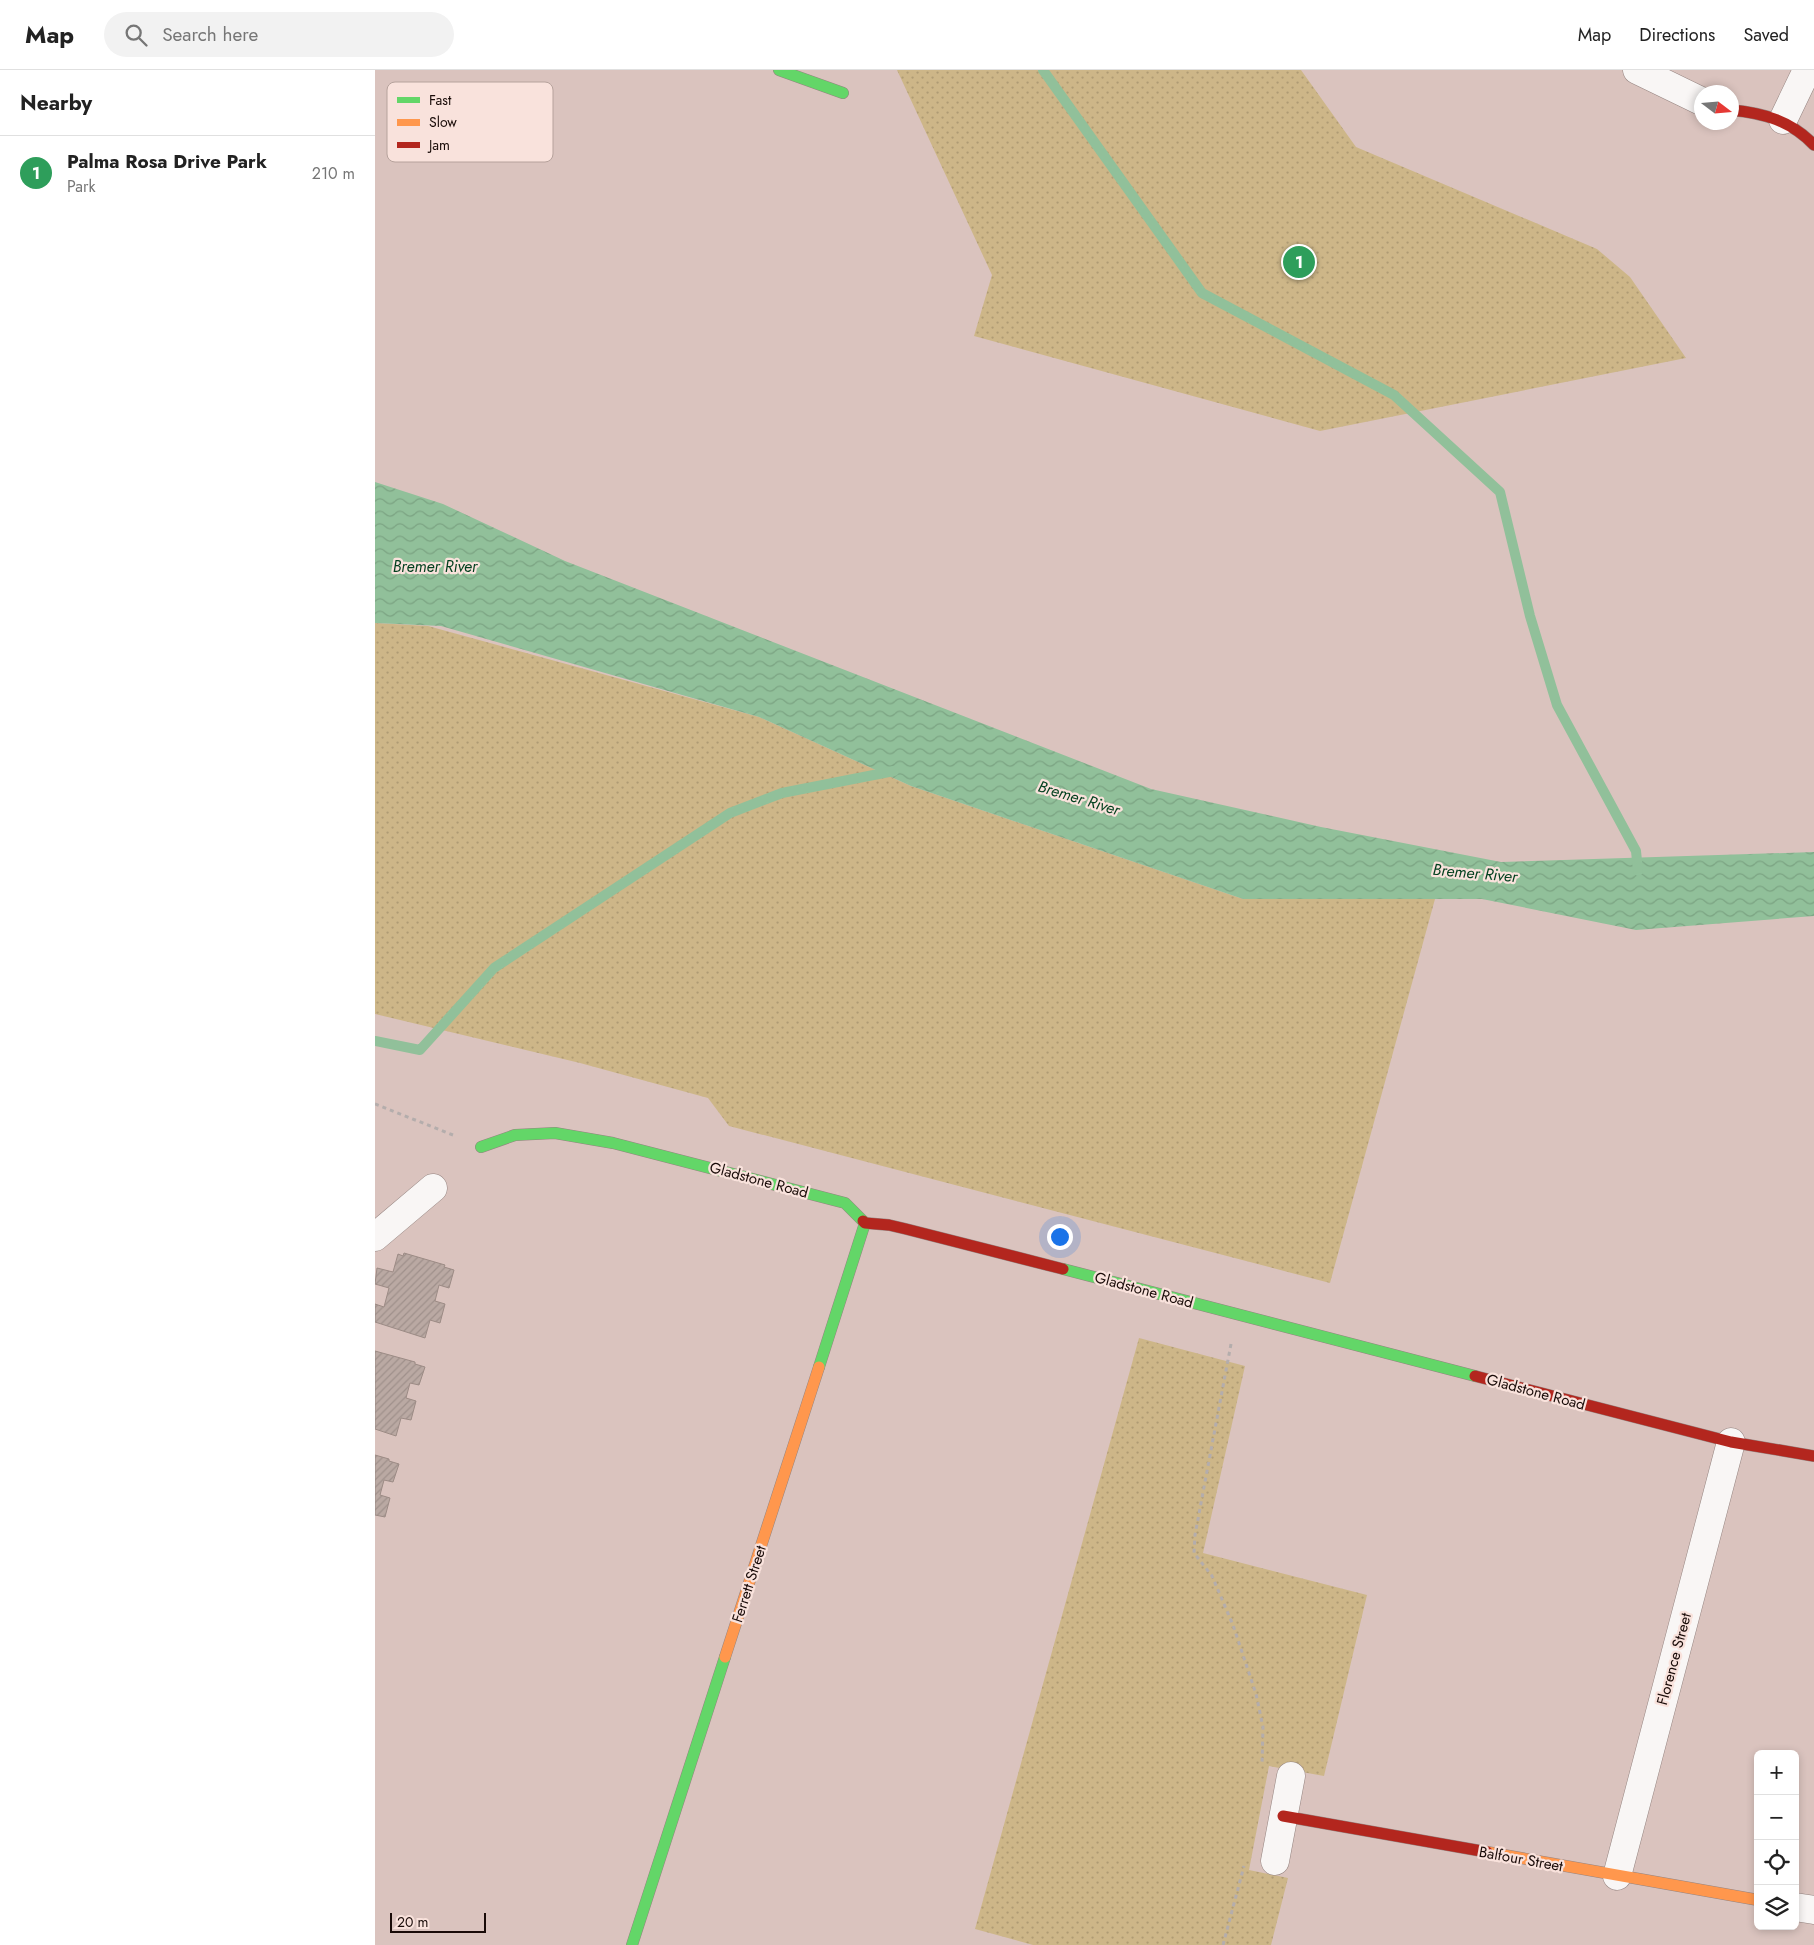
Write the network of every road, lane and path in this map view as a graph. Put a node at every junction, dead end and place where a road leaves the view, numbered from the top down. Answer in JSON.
{"nodes":[{"id":1,"x":779,"y":70,"type":"edge"},
{"id":2,"x":1637,"y":70,"type":"edge"},
{"id":3,"x":1807,"y":70,"type":"edge"},
{"id":4,"x":843,"y":93,"type":"dead end"},
{"id":5,"x":1694,"y":98,"type":"edge"},
{"id":6,"x":1739,"y":111,"type":"edge"},
{"id":7,"x":1783,"y":120,"type":"junction"},
{"id":8,"x":1814,"y":145,"type":"edge"},
{"id":9,"x":375,"y":1104,"type":"edge"},
{"id":10,"x":481,"y":1147,"type":"joint"},
{"id":11,"x":433,"y":1188,"type":"dead end"},
{"id":12,"x":865,"y":1223,"type":"junction"},
{"id":13,"x":375,"y":1237,"type":"edge"},
{"id":14,"x":1237,"y":1314,"type":"junction"},
{"id":15,"x":1731,"y":1442,"type":"junction"},
{"id":16,"x":1814,"y":1456,"type":"edge"},
{"id":17,"x":1262,"y":1774,"type":"dead end"},
{"id":18,"x":1291,"y":1776,"type":"dead end"},
{"id":19,"x":1283,"y":1816,"type":"junction"},
{"id":20,"x":1246,"y":1859,"type":"dead end"},
{"id":21,"x":1275,"y":1861,"type":"dead end"},
{"id":22,"x":1617,"y":1876,"type":"junction"},
{"id":23,"x":1754,"y":1899,"type":"edge"},
{"id":24,"x":1799,"y":1908,"type":"edge"},
{"id":25,"x":1814,"y":1910,"type":"edge"},
{"id":26,"x":632,"y":1945,"type":"edge"},
{"id":27,"x":1223,"y":1945,"type":"edge"}],
"edges":[{"from":1,"to":4,"type":"street"},
{"from":2,"to":5,"type":"street"},
{"from":3,"to":7,"type":"street"},
{"from":6,"to":7,"type":"street"},
{"from":7,"to":8,"type":"street"},
{"from":9,"to":10,"type":"path"},
{"from":10,"to":12,"type":"street","name":"Gladstone Road"},
{"from":11,"to":13,"type":"street"},
{"from":12,"to":14,"type":"street","name":"Gladstone Road"},
{"from":12,"to":26,"type":"street","name":"Ferrett Street"},
{"from":14,"to":15,"type":"street","name":"Gladstone Road"},
{"from":14,"to":17,"type":"path"},
{"from":15,"to":16,"type":"street","name":"Gladstone Road"},
{"from":15,"to":22,"type":"street","name":"Florence Street"},
{"from":18,"to":19,"type":"street"},
{"from":19,"to":21,"type":"street"},
{"from":19,"to":22,"type":"street","name":"Balfour Street"},
{"from":20,"to":27,"type":"path"},
{"from":22,"to":23,"type":"street","name":"Balfour Street"},
{"from":24,"to":25,"type":"street"}]}
